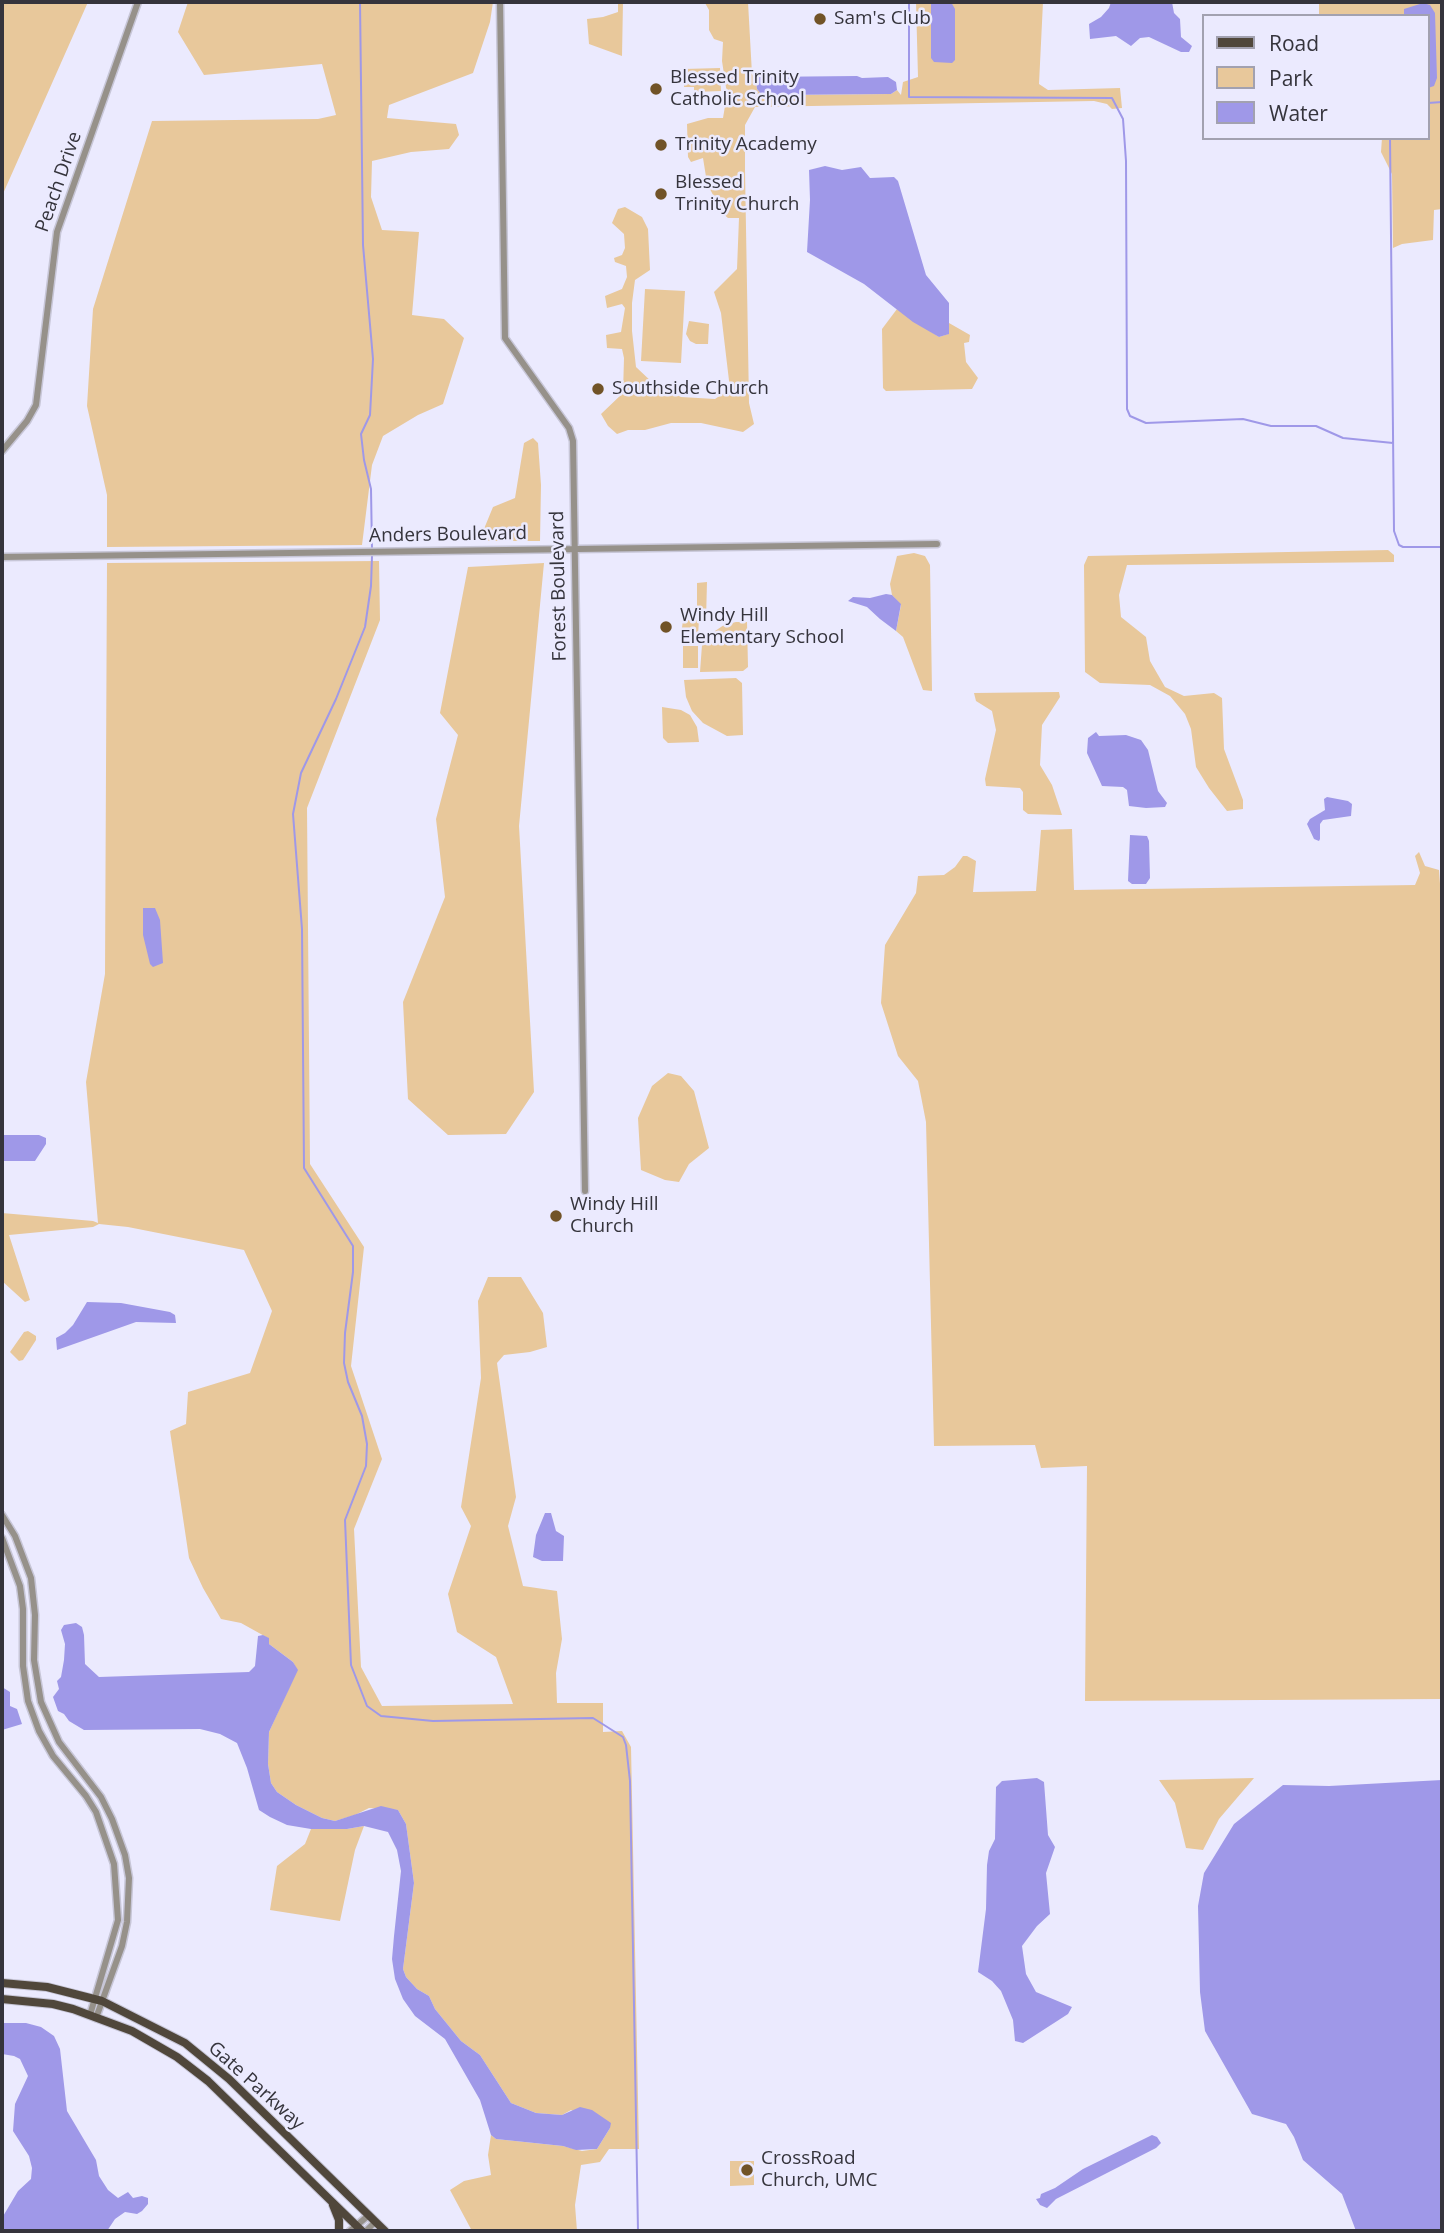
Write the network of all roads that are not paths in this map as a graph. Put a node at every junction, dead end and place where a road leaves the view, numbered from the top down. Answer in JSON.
{"nodes":[{"id":1,"x":138,"y":2,"type":"edge"},
{"id":2,"x":500,"y":2,"type":"edge"},
{"id":3,"x":2,"y":451,"type":"edge"},
{"id":4,"x":937,"y":544,"type":"dead end"},
{"id":5,"x":573,"y":548,"type":"junction"},
{"id":6,"x":2,"y":557,"type":"edge"},
{"id":7,"x":585,"y":1191,"type":"dead end"},
{"id":8,"x":2,"y":1516,"type":"edge"},
{"id":9,"x":2,"y":1538,"type":"edge"},
{"id":10,"x":35,"y":1608,"type":"junction"},
{"id":11,"x":23,"y":1609,"type":"junction"},
{"id":12,"x":70,"y":1758,"type":"junction"},
{"id":13,"x":61,"y":1767,"type":"junction"},
{"id":14,"x":122,"y":1842,"type":"junction"},
{"id":15,"x":110,"y":1847,"type":"junction"},
{"id":16,"x":112,"y":1855,"type":"junction"},
{"id":17,"x":125,"y":1855,"type":"junction"},
{"id":18,"x":2,"y":1983,"type":"edge"},
{"id":19,"x":2,"y":1998,"type":"edge"},
{"id":20,"x":98,"y":2000,"type":"junction"},
{"id":21,"x":93,"y":2016,"type":"junction"},
{"id":22,"x":328,"y":2197,"type":"junction"},
{"id":23,"x":372,"y":2218,"type":"junction"},
{"id":24,"x":359,"y":2230,"type":"edge"},
{"id":25,"x":339,"y":2231,"type":"edge"},
{"id":26,"x":385,"y":2231,"type":"edge"}],
"edges":[{"from":1,"to":3,"type":"street","name":"Peach Drive"},
{"from":2,"to":5,"type":"street","name":"Forest Boulevard"},
{"from":4,"to":5,"type":"street","name":"Anders Boulevard"},
{"from":5,"to":6,"type":"street","name":"Anders Boulevard"},
{"from":5,"to":7,"type":"street","name":"Forest Boulevard"},
{"from":8,"to":10,"type":"street"},
{"from":9,"to":11,"type":"street"},
{"from":10,"to":11,"type":"street"},
{"from":10,"to":12,"type":"street"},
{"from":11,"to":13,"type":"street"},
{"from":12,"to":13,"type":"street"},
{"from":12,"to":14,"type":"street"},
{"from":13,"to":15,"type":"street"},
{"from":14,"to":15,"type":"street"},
{"from":14,"to":17,"type":"street"},
{"from":15,"to":16,"type":"street"},
{"from":16,"to":17,"type":"street"},
{"from":16,"to":20,"type":"street"},
{"from":17,"to":20,"type":"street"},
{"from":18,"to":20,"type":"main road","name":"Gate Parkway"},
{"from":19,"to":21,"type":"main road","name":"Gate Parkway"},
{"from":20,"to":21,"type":"street"},
{"from":20,"to":23,"type":"main road","name":"Gate Parkway"},
{"from":21,"to":22,"type":"main road","name":"Gate Parkway"},
{"from":22,"to":24,"type":"main road","name":"Gate Parkway"},
{"from":22,"to":25,"type":"main road"},
{"from":23,"to":24,"type":"street"},
{"from":23,"to":26,"type":"main road","name":"Gate Parkway"}]}
